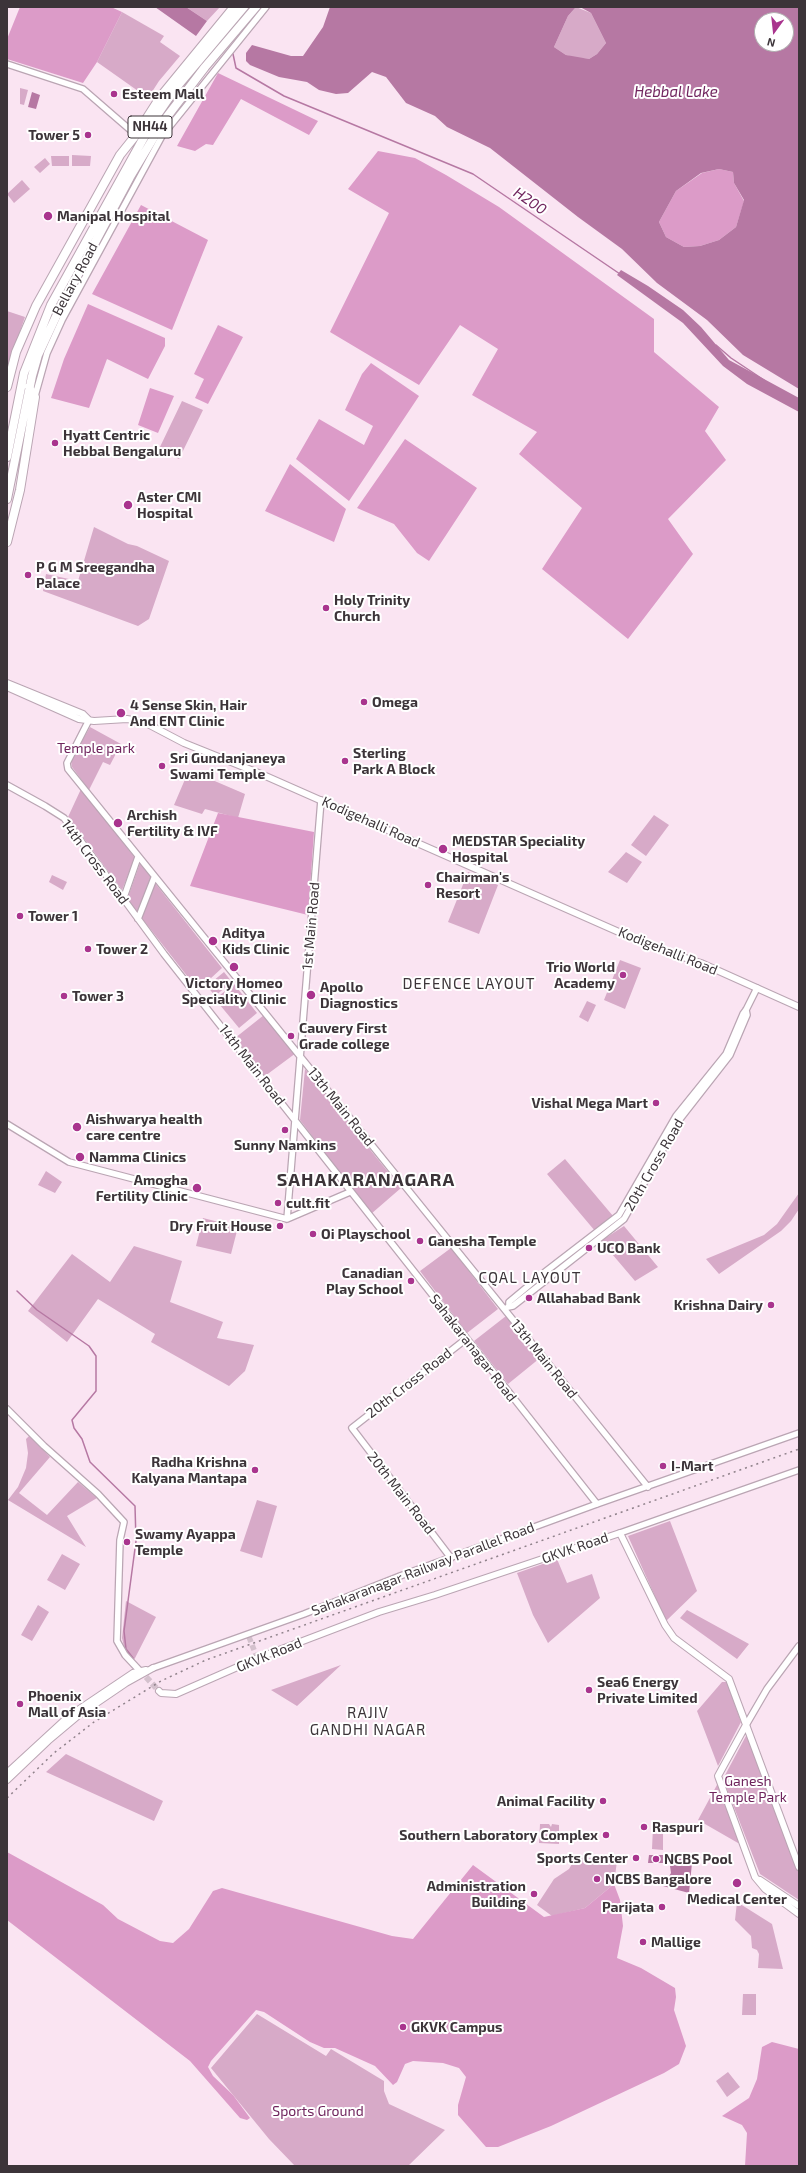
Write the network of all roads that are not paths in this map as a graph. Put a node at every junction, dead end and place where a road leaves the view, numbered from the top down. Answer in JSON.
{"nodes":[{"id":1,"x":234,"y":7,"type":"edge"},
{"id":2,"x":244,"y":7,"type":"edge"},
{"id":3,"x":256,"y":7,"type":"edge"},
{"id":4,"x":266,"y":7,"type":"edge"},
{"id":5,"x":228,"y":33,"type":"junction"},
{"id":6,"x":210,"y":42,"type":"junction"},
{"id":7,"x":7,"y":64,"type":"edge"},
{"id":8,"x":136,"y":135,"type":"junction"},
{"id":9,"x":133,"y":180,"type":"junction"},
{"id":10,"x":7,"y":387,"type":"edge"},
{"id":11,"x":30,"y":387,"type":"junction"},
{"id":12,"x":34,"y":396,"type":"junction"},
{"id":13,"x":7,"y":457,"type":"edge"},
{"id":14,"x":7,"y":499,"type":"edge"},
{"id":15,"x":7,"y":542,"type":"edge"},
{"id":16,"x":7,"y":683,"type":"edge"},
{"id":17,"x":7,"y":687,"type":"edge"},
{"id":18,"x":89,"y":720,"type":"junction"},
{"id":19,"x":7,"y":786,"type":"edge"},
{"id":20,"x":321,"y":800,"type":"junction"},
{"id":21,"x":138,"y":857,"type":"junction"},
{"id":22,"x":154,"y":878,"type":"junction"},
{"id":23,"x":123,"y":900,"type":"junction"},
{"id":24,"x":138,"y":919,"type":"junction"},
{"id":25,"x":164,"y":954,"type":"joint"},
{"id":26,"x":757,"y":988,"type":"junction"},
{"id":27,"x":799,"y":1007,"type":"edge"},
{"id":28,"x":300,"y":1055,"type":"junction"},
{"id":29,"x":295,"y":1120,"type":"junction"},
{"id":30,"x":7,"y":1124,"type":"edge"},
{"id":31,"x":350,"y":1192,"type":"junction"},
{"id":32,"x":287,"y":1219,"type":"junction"},
{"id":33,"x":507,"y":1308,"type":"junction"},
{"id":34,"x":466,"y":1339,"type":"junction"},
{"id":35,"x":7,"y":1409,"type":"edge"},
{"id":36,"x":352,"y":1428,"type":"joint"},
{"id":37,"x":799,"y":1433,"type":"edge"},
{"id":38,"x":799,"y":1470,"type":"edge"},
{"id":39,"x":648,"y":1487,"type":"junction"},
{"id":40,"x":597,"y":1504,"type":"junction"},
{"id":41,"x":620,"y":1533,"type":"junction"},
{"id":42,"x":452,"y":1558,"type":"junction"},
{"id":43,"x":248,"y":1635,"type":"joint"},
{"id":44,"x":799,"y":1646,"type":"edge"},
{"id":45,"x":151,"y":1669,"type":"joint"},
{"id":46,"x":143,"y":1674,"type":"junction"},
{"id":47,"x":160,"y":1692,"type":"dead end"},
{"id":48,"x":746,"y":1725,"type":"junction"},
{"id":49,"x":7,"y":1773,"type":"edge"},
{"id":50,"x":7,"y":1780,"type":"edge"},
{"id":51,"x":799,"y":1866,"type":"edge"},
{"id":52,"x":755,"y":1877,"type":"junction"},
{"id":53,"x":799,"y":1906,"type":"edge"},
{"id":54,"x":799,"y":1914,"type":"edge"}],
"edges":[{"from":1,"to":5,"type":"highway"},
{"from":2,"to":5,"type":"highway","name":"Bellary Road","number":"NH44"},
{"from":3,"to":5,"type":"highway","name":"Bellary Road","number":"NH44"},
{"from":4,"to":5,"type":"street"},
{"from":5,"to":6,"type":"highway","name":"Bellary Road","number":"NH44"},
{"from":5,"to":9,"type":"highway","name":"Bellary Road","number":"NH44"},
{"from":5,"to":9,"type":"street"},
{"from":6,"to":8,"type":"highway","name":"Bellary Road"},
{"from":6,"to":13,"type":"highway","name":"Bellary Road","number":"NH44"},
{"from":7,"to":8,"type":"street"},
{"from":8,"to":10,"type":"highway","name":"Bellary Road"},
{"from":9,"to":11,"type":"highway","name":"Bellary Road","number":"NH44"},
{"from":9,"to":12,"type":"street"},
{"from":11,"to":12,"type":"highway"},
{"from":11,"to":14,"type":"highway","name":"Bellary Road","number":"NH44"},
{"from":12,"to":15,"type":"highway"},
{"from":16,"to":18,"type":"main road"},
{"from":17,"to":18,"type":"main road","name":"Kodigehalli Road"},
{"from":18,"to":20,"type":"main road","name":"Kodigehalli Road"},
{"from":18,"to":21,"type":"street","name":"13th Main Road"},
{"from":19,"to":23,"type":"street","name":"14th Cross Road"},
{"from":20,"to":26,"type":"main road","name":"Kodigehalli Road"},
{"from":20,"to":28,"type":"street","name":"1st Main Road"},
{"from":21,"to":22,"type":"street","name":"13th Main Road"},
{"from":21,"to":23,"type":"street"},
{"from":22,"to":24,"type":"street"},
{"from":22,"to":28,"type":"street","name":"13th Main Road"},
{"from":23,"to":24,"type":"street","name":"14th Cross Road"},
{"from":24,"to":25,"type":"street","name":"14th Cross Road"},
{"from":25,"to":29,"type":"street","name":"14th Main Road"},
{"from":26,"to":27,"type":"main road","name":"Kodigehalli Road"},
{"from":26,"to":33,"type":"street","name":"20th Cross Road"},
{"from":28,"to":29,"type":"street","name":"1st Main Road"},
{"from":28,"to":33,"type":"street","name":"13th Main Road"},
{"from":29,"to":31,"type":"street","name":"Sahakaranagar Road"},
{"from":29,"to":32,"type":"street","name":"1st Main Road"},
{"from":30,"to":32,"type":"street"},
{"from":31,"to":32,"type":"street"},
{"from":31,"to":34,"type":"street","name":"Sahakaranagar Road"},
{"from":33,"to":39,"type":"street","name":"13th Main Road"},
{"from":34,"to":36,"type":"street","name":"20th Cross Road"},
{"from":34,"to":40,"type":"street","name":"Sahakaranagar Road"},
{"from":35,"to":46,"type":"street"},
{"from":36,"to":42,"type":"street","name":"20th Main Road"},
{"from":37,"to":39,"type":"street","name":"Sahakaranagar Railway Parallel Road"},
{"from":38,"to":41,"type":"street"},
{"from":39,"to":40,"type":"street","name":"Sahakaranagar Railway Parallel Road"},
{"from":40,"to":42,"type":"street","name":"Sahakaranagar Railway Parallel Road"},
{"from":41,"to":47,"type":"main road","name":"GKVK Road"},
{"from":41,"to":48,"type":"main road","name":"GKVK Road"},
{"from":42,"to":43,"type":"street","name":"Sahakaranagar Railway Parallel Road"},
{"from":43,"to":45,"type":"street","name":"GKVK Road"},
{"from":44,"to":48,"type":"street"},
{"from":45,"to":46,"type":"main road","name":"GKVK Road"},
{"from":46,"to":49,"type":"main road","name":"GKVK Road"},
{"from":46,"to":50,"type":"main road","name":"GKVK Road"},
{"from":48,"to":51,"type":"main road","name":"GKVK Road"},
{"from":48,"to":52,"type":"main road"},
{"from":52,"to":53,"type":"main road"},
{"from":52,"to":54,"type":"main road"}]}
